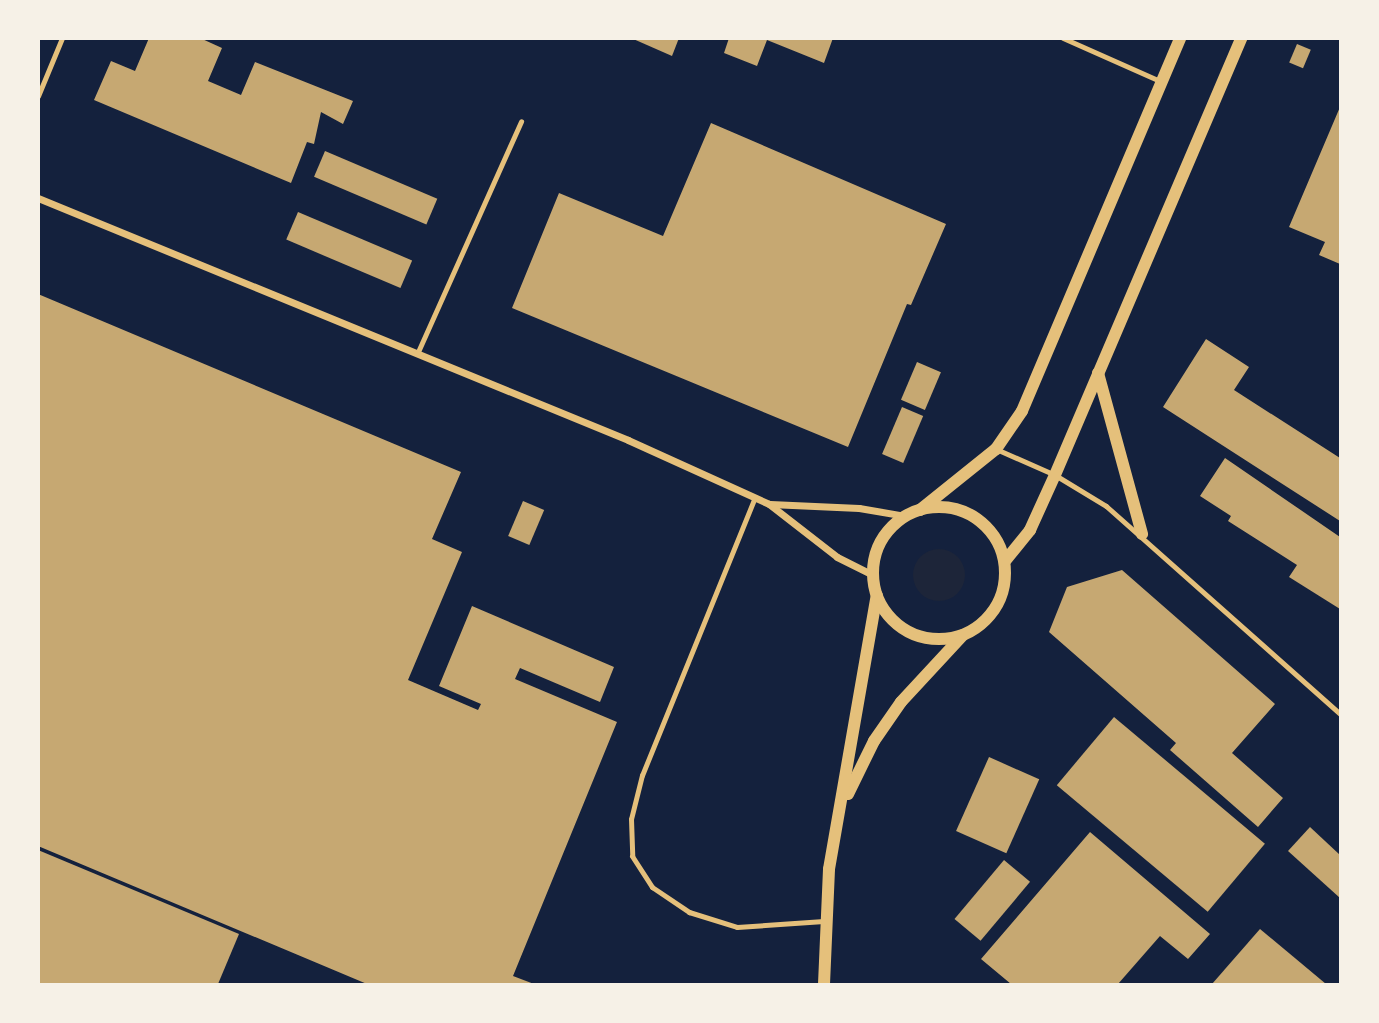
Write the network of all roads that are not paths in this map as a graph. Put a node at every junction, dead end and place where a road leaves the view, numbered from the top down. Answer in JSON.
{"nodes":[{"id":1,"x":62,"y":38,"type":"edge"},
{"id":2,"x":1063,"y":38,"type":"edge"},
{"id":3,"x":1180,"y":38,"type":"edge"},
{"id":4,"x":1241,"y":38,"type":"edge"},
{"id":5,"x":1162,"y":82,"type":"junction"},
{"id":6,"x":38,"y":96,"type":"edge"},
{"id":7,"x":521,"y":121,"type":"dead end"},
{"id":8,"x":38,"y":198,"type":"edge"},
{"id":9,"x":417,"y":354,"type":"junction"},
{"id":10,"x":1098,"y":373,"type":"junction"},
{"id":11,"x":996,"y":449,"type":"junction"},
{"id":12,"x":1055,"y":475,"type":"junction"},
{"id":13,"x":755,"y":497,"type":"junction"},
{"id":14,"x":769,"y":504,"type":"junction"},
{"id":15,"x":920,"y":510,"type":"junction"},
{"id":16,"x":906,"y":516,"type":"junction"},
{"id":17,"x":1142,"y":534,"type":"junction"},
{"id":18,"x":1005,"y":561,"type":"junction"},
{"id":19,"x":873,"y":575,"type":"junction"},
{"id":20,"x":877,"y":595,"type":"junction"},
{"id":21,"x":963,"y":635,"type":"junction"},
{"id":22,"x":1340,"y":714,"type":"edge"},
{"id":23,"x":840,"y":811,"type":"junction"},
{"id":24,"x":824,"y":921,"type":"junction"},
{"id":25,"x":824,"y":985,"type":"edge"}],
"edges":[{"from":1,"to":6,"type":"lane"},
{"from":2,"to":5,"type":"lane"},
{"from":3,"to":5,"type":"street"},
{"from":4,"to":10,"type":"street"},
{"from":5,"to":11,"type":"street"},
{"from":7,"to":9,"type":"lane"},
{"from":8,"to":9,"type":"street"},
{"from":9,"to":13,"type":"street"},
{"from":10,"to":12,"type":"street"},
{"from":10,"to":17,"type":"street"},
{"from":11,"to":12,"type":"lane"},
{"from":11,"to":15,"type":"street"},
{"from":12,"to":17,"type":"lane"},
{"from":12,"to":18,"type":"street"},
{"from":13,"to":14,"type":"street"},
{"from":13,"to":24,"type":"lane"},
{"from":14,"to":16,"type":"street"},
{"from":14,"to":19,"type":"street"},
{"from":15,"to":16,"type":"street"},
{"from":15,"to":18,"type":"street"},
{"from":16,"to":19,"type":"street"},
{"from":17,"to":22,"type":"lane"},
{"from":18,"to":21,"type":"street"},
{"from":19,"to":20,"type":"street"},
{"from":20,"to":21,"type":"street"},
{"from":20,"to":23,"type":"street"},
{"from":21,"to":23,"type":"street"},
{"from":23,"to":24,"type":"street"},
{"from":24,"to":25,"type":"street"}]}
